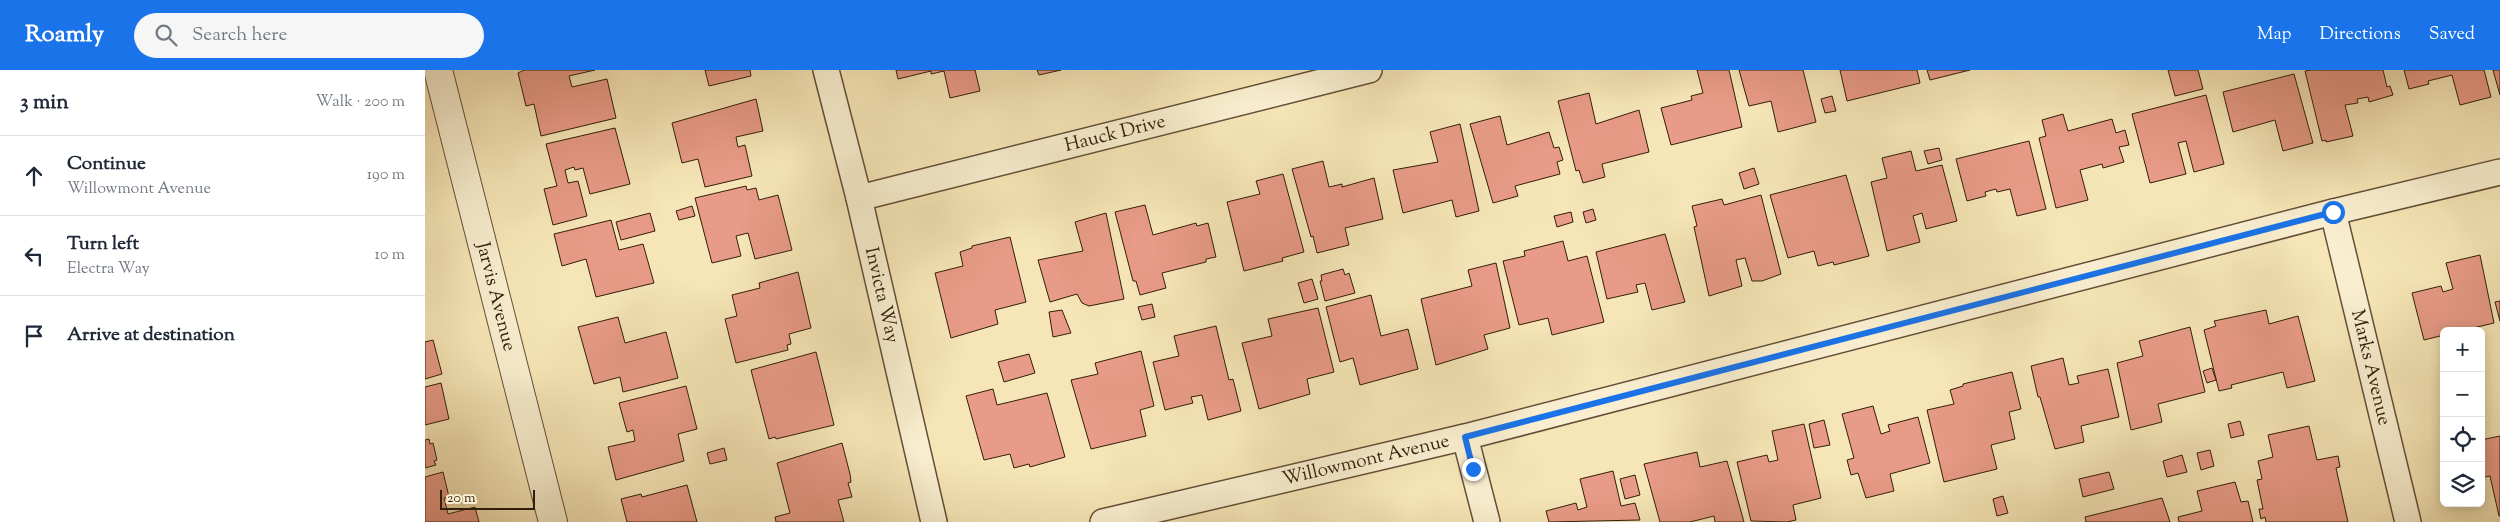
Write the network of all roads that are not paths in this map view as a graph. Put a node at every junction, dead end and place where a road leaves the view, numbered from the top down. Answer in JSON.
{"nodes":[{"id":1,"x":438,"y":70,"type":"edge"},
{"id":2,"x":826,"y":70,"type":"edge"},
{"id":3,"x":1369,"y":70,"type":"edge"},
{"id":4,"x":2500,"y":172,"type":"edge"},
{"id":5,"x":859,"y":198,"type":"junction"},
{"id":6,"x":2333,"y":212,"type":"junction"},
{"id":7,"x":1465,"y":437,"type":"junction"},
{"id":8,"x":553,"y":522,"type":"edge"},
{"id":9,"x":934,"y":522,"type":"edge"},
{"id":10,"x":1103,"y":522,"type":"edge"},
{"id":11,"x":1487,"y":522,"type":"edge"},
{"id":12,"x":2408,"y":522,"type":"edge"}],
"edges":[{"from":1,"to":8,"type":"street","name":"Jarvis Avenue"},
{"from":2,"to":5,"type":"street","name":"Invicta Way"},
{"from":3,"to":5,"type":"street","name":"Hauck Drive"},
{"from":4,"to":6,"type":"street","name":"Willowmont Avenue"},
{"from":5,"to":9,"type":"street","name":"Invicta Way"},
{"from":6,"to":7,"type":"street","name":"Willowmont Avenue"},
{"from":6,"to":12,"type":"street","name":"Marks Avenue"},
{"from":7,"to":10,"type":"street","name":"Willowmont Avenue"},
{"from":7,"to":11,"type":"street"}]}
